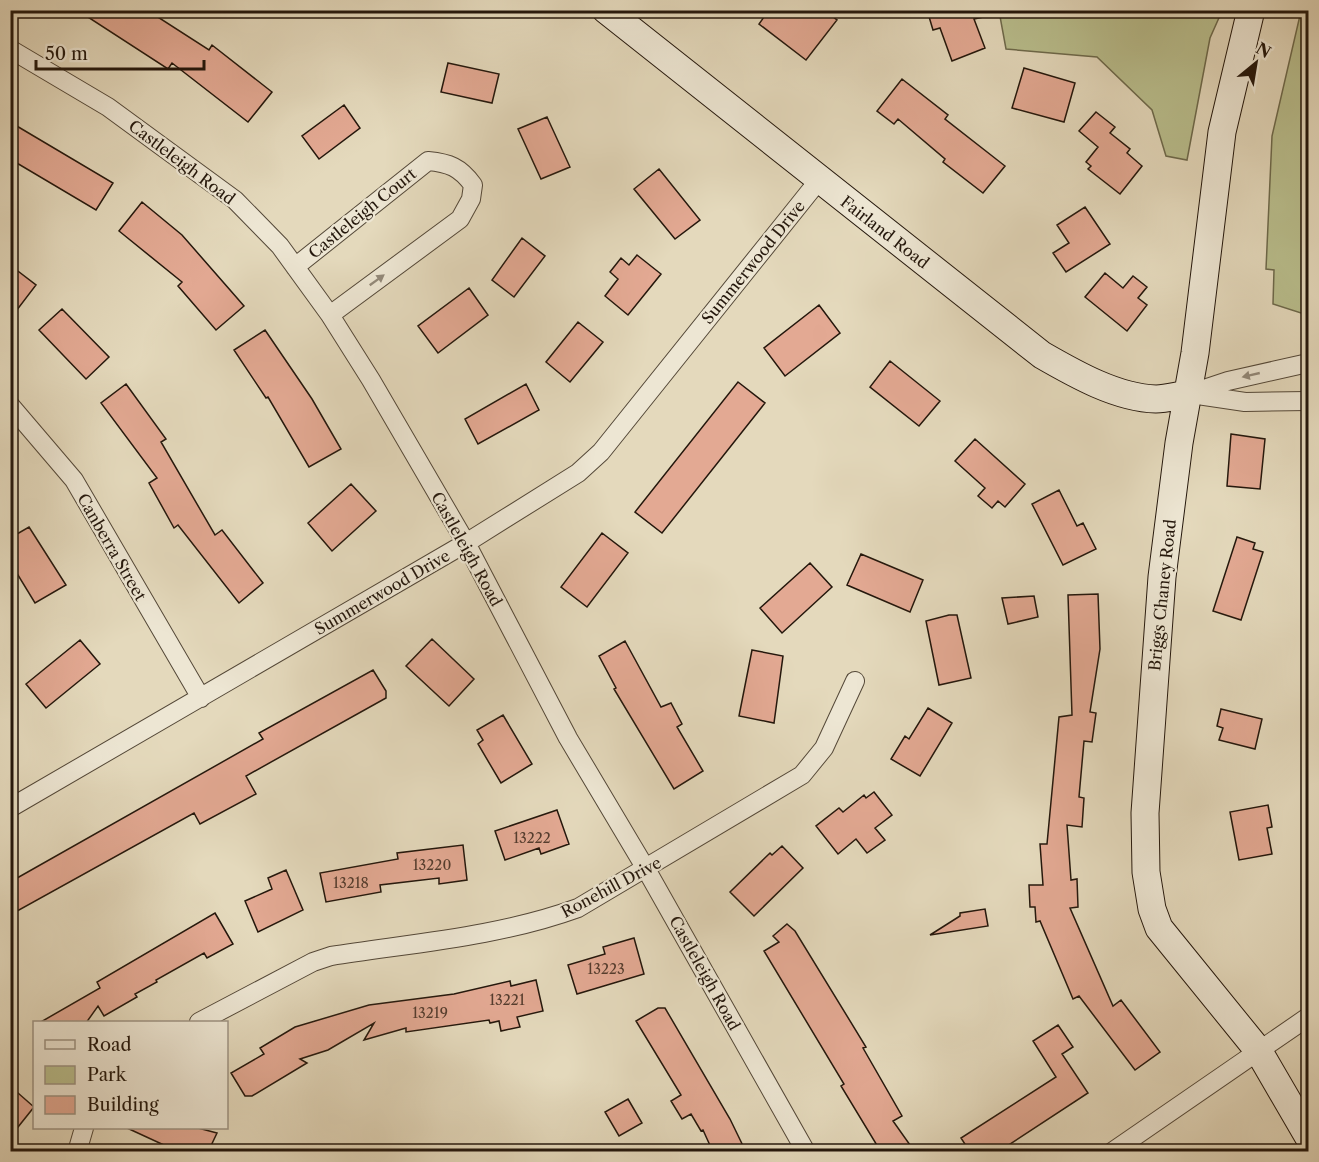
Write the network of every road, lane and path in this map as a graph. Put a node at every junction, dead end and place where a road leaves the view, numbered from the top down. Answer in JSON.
{"nodes":[{"id":1,"x":606,"y":10,"type":"edge"},
{"id":2,"x":1251,"y":10,"type":"edge"},
{"id":3,"x":10,"y":49,"type":"edge"},
{"id":4,"x":819,"y":180,"type":"junction"},
{"id":5,"x":296,"y":267,"type":"junction"},
{"id":6,"x":330,"y":315,"type":"junction"},
{"id":7,"x":1308,"y":363,"type":"edge"},
{"id":8,"x":1189,"y":394,"type":"junction"},
{"id":9,"x":1308,"y":401,"type":"edge"},
{"id":10,"x":10,"y":405,"type":"edge"},
{"id":11,"x":466,"y":543,"type":"junction"},
{"id":12,"x":855,"y":681,"type":"dead end"},
{"id":13,"x":201,"y":698,"type":"junction"},
{"id":14,"x":10,"y":808,"type":"edge"},
{"id":15,"x":646,"y":869,"type":"junction"},
{"id":16,"x":1308,"y":1017,"type":"edge"},
{"id":17,"x":203,"y":1021,"type":"edge"},
{"id":18,"x":1258,"y":1050,"type":"junction"},
{"id":19,"x":84,"y":1129,"type":"edge"},
{"id":20,"x":1308,"y":1136,"type":"edge"},
{"id":21,"x":77,"y":1152,"type":"edge"},
{"id":22,"x":806,"y":1152,"type":"edge"},
{"id":23,"x":1112,"y":1152,"type":"edge"}],
"edges":[{"from":1,"to":4,"type":"main road","name":"Fairland Road"},
{"from":2,"to":8,"type":"main road","name":"Briggs Chaney Road"},
{"from":3,"to":5,"type":"street","name":"Castleleigh Road"},
{"from":4,"to":8,"type":"main road","name":"Fairland Road"},
{"from":4,"to":11,"type":"street","name":"Summerwood Drive"},
{"from":5,"to":6,"type":"street","name":"Castleleigh Road"},
{"from":6,"to":5,"type":"street","name":"Castleleigh Court","one_way":true},
{"from":6,"to":11,"type":"street","name":"Castleleigh Road"},
{"from":7,"to":8,"type":"street","one_way":true},
{"from":8,"to":9,"type":"street"},
{"from":8,"to":18,"type":"main road","name":"Briggs Chaney Road"},
{"from":10,"to":13,"type":"street","name":"Canberra Street"},
{"from":11,"to":13,"type":"street","name":"Summerwood Drive"},
{"from":11,"to":15,"type":"street","name":"Castleleigh Road"},
{"from":12,"to":15,"type":"street","name":"Ronehill Drive"},
{"from":13,"to":14,"type":"street","name":"Summerwood Drive"},
{"from":15,"to":17,"type":"street","name":"Ronehill Drive"},
{"from":15,"to":22,"type":"street","name":"Castleleigh Road"},
{"from":16,"to":18,"type":"street"},
{"from":18,"to":20,"type":"main road","name":"Briggs Chaney Road"},
{"from":18,"to":23,"type":"street"},
{"from":19,"to":21,"type":"street"}]}
